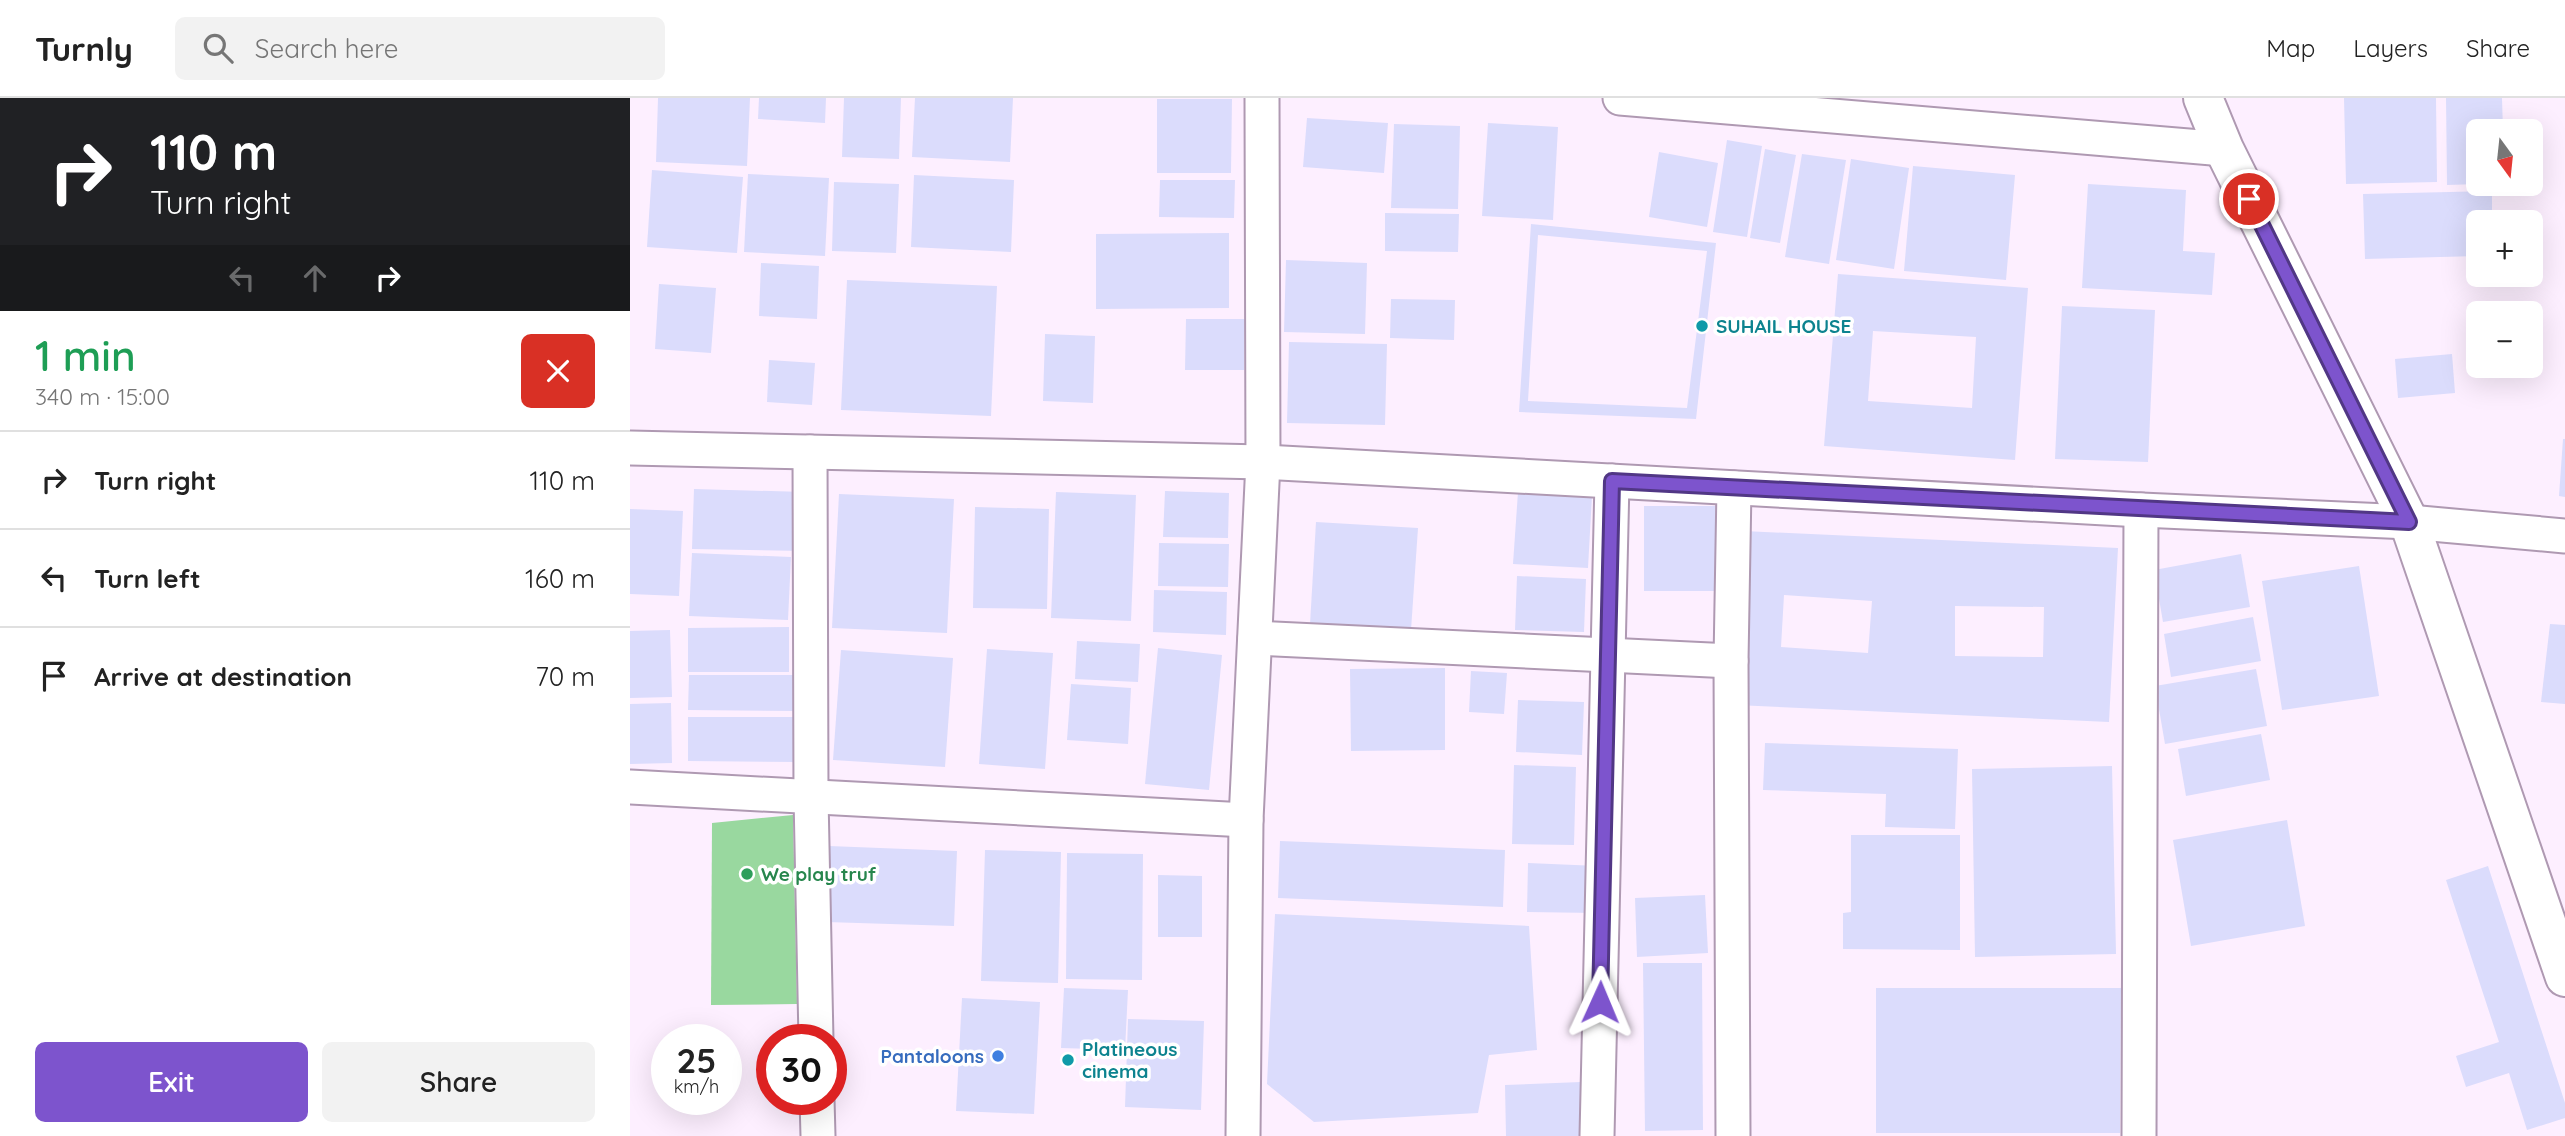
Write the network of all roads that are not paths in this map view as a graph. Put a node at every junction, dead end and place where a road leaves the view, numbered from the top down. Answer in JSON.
{"nodes":[{"id":1,"x":1262,"y":98,"type":"edge"},
{"id":2,"x":1620,"y":98,"type":"edge"},
{"id":3,"x":2203,"y":98,"type":"edge"},
{"id":4,"x":2224,"y":149,"type":"junction"},
{"id":5,"x":630,"y":448,"type":"edge"},
{"id":6,"x":810,"y":453,"type":"junction"},
{"id":7,"x":1263,"y":462,"type":"junction"},
{"id":8,"x":1612,"y":481,"type":"junction"},
{"id":9,"x":1734,"y":488,"type":"junction"},
{"id":10,"x":2141,"y":510,"type":"junction"},
{"id":11,"x":2409,"y":522,"type":"junction"},
{"id":12,"x":2565,"y":536,"type":"edge"},
{"id":13,"x":1255,"y":638,"type":"junction"},
{"id":14,"x":1607,"y":655,"type":"junction"},
{"id":15,"x":1731,"y":661,"type":"junction"},
{"id":16,"x":630,"y":787,"type":"edge"},
{"id":17,"x":811,"y":797,"type":"junction"},
{"id":18,"x":1246,"y":820,"type":"junction"},
{"id":19,"x":2565,"y":977,"type":"edge"},
{"id":20,"x":816,"y":1024,"type":"edge"},
{"id":21,"x":817,"y":1115,"type":"edge"},
{"id":22,"x":818,"y":1136,"type":"edge"},
{"id":23,"x":1242,"y":1136,"type":"edge"},
{"id":24,"x":1597,"y":1136,"type":"edge"},
{"id":25,"x":1733,"y":1136,"type":"edge"},
{"id":26,"x":2139,"y":1136,"type":"edge"}],
"edges":[{"from":1,"to":7,"type":"street"},
{"from":2,"to":4,"type":"street"},
{"from":3,"to":4,"type":"street"},
{"from":4,"to":11,"type":"street"},
{"from":5,"to":6,"type":"street"},
{"from":6,"to":7,"type":"street"},
{"from":6,"to":17,"type":"street"},
{"from":7,"to":8,"type":"street"},
{"from":7,"to":13,"type":"street"},
{"from":8,"to":9,"type":"street"},
{"from":8,"to":14,"type":"street"},
{"from":9,"to":10,"type":"street"},
{"from":9,"to":15,"type":"street"},
{"from":10,"to":11,"type":"street"},
{"from":10,"to":26,"type":"street"},
{"from":11,"to":12,"type":"street"},
{"from":11,"to":19,"type":"street"},
{"from":13,"to":14,"type":"street"},
{"from":13,"to":18,"type":"street"},
{"from":14,"to":15,"type":"street"},
{"from":14,"to":24,"type":"street"},
{"from":15,"to":25,"type":"street"},
{"from":16,"to":17,"type":"street"},
{"from":17,"to":18,"type":"street"},
{"from":17,"to":20,"type":"street"},
{"from":18,"to":23,"type":"street"},
{"from":21,"to":22,"type":"street"}]}
